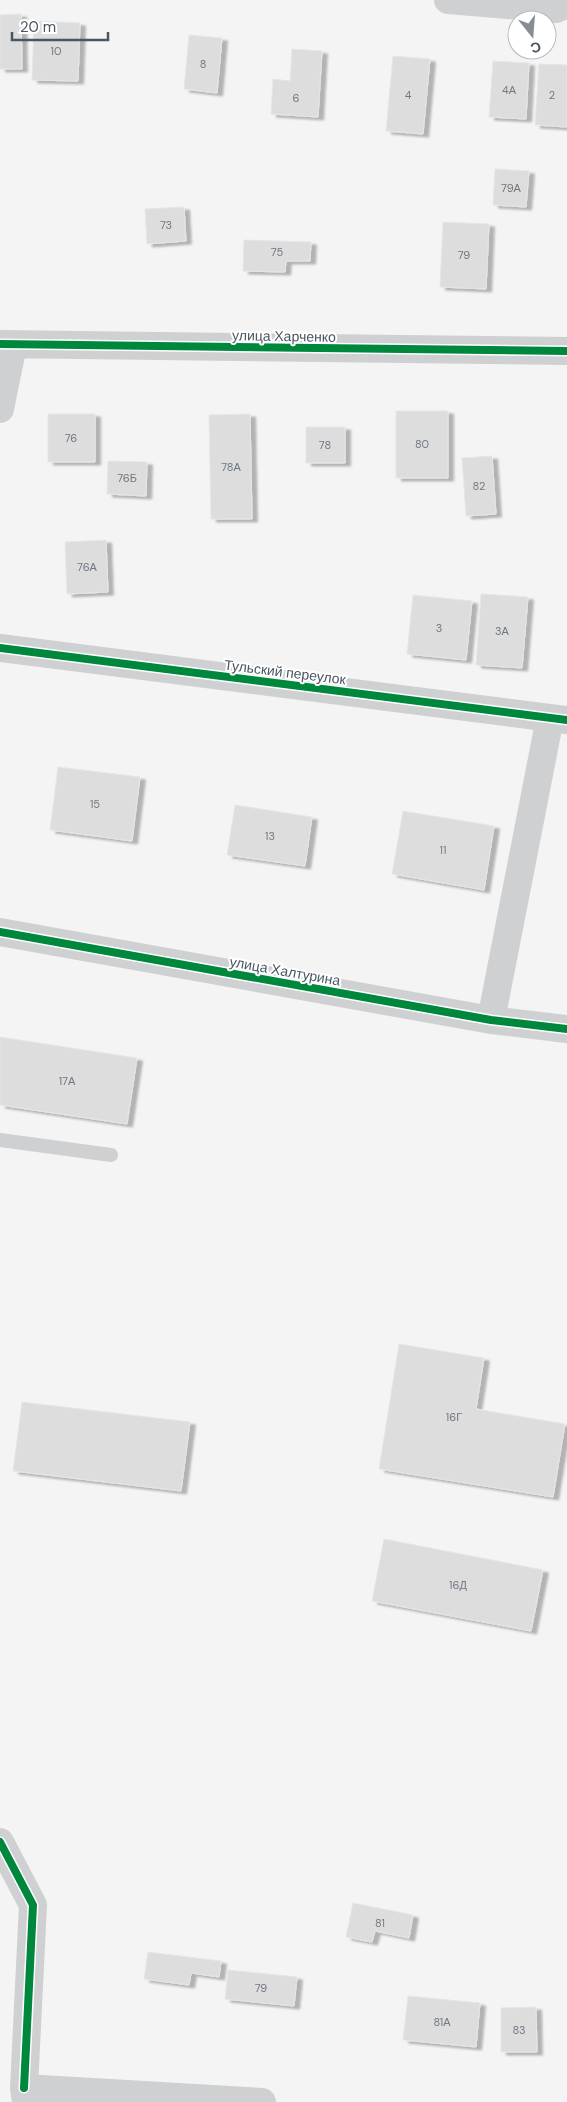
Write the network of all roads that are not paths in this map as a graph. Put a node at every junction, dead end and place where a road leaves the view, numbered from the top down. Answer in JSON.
{"nodes":[{"id":1,"x":448,"y":0,"type":"edge"},
{"id":2,"x":562,"y":7,"type":"edge"},
{"id":3,"x":6,"y":345,"type":"edge"},
{"id":4,"x":567,"y":351,"type":"edge"},
{"id":5,"x":0,"y":409,"type":"edge"},
{"id":6,"x":0,"y":648,"type":"edge"},
{"id":7,"x":559,"y":719,"type":"edge"},
{"id":8,"x":0,"y":932,"type":"edge"},
{"id":9,"x":491,"y":1020,"type":"junction"},
{"id":10,"x":567,"y":1029,"type":"edge"},
{"id":11,"x":0,"y":1140,"type":"edge"},
{"id":12,"x":111,"y":1155,"type":"dead end"},
{"id":13,"x":0,"y":1842,"type":"edge"},
{"id":14,"x":25,"y":2095,"type":"edge"},
{"id":15,"x":262,"y":2102,"type":"edge"}],
"edges":[{"from":1,"to":2,"type":"street"},
{"from":3,"to":4,"type":"street","name":"улица Харченко"},
{"from":3,"to":5,"type":"street"},
{"from":6,"to":7,"type":"street","name":"Тульский переулок"},
{"from":7,"to":9,"type":"street"},
{"from":8,"to":9,"type":"street","name":"улица Халтурина"},
{"from":9,"to":10,"type":"street","name":"улица Халтурина"},
{"from":11,"to":12,"type":"lane"},
{"from":13,"to":14,"type":"street"},
{"from":14,"to":15,"type":"street"}]}
